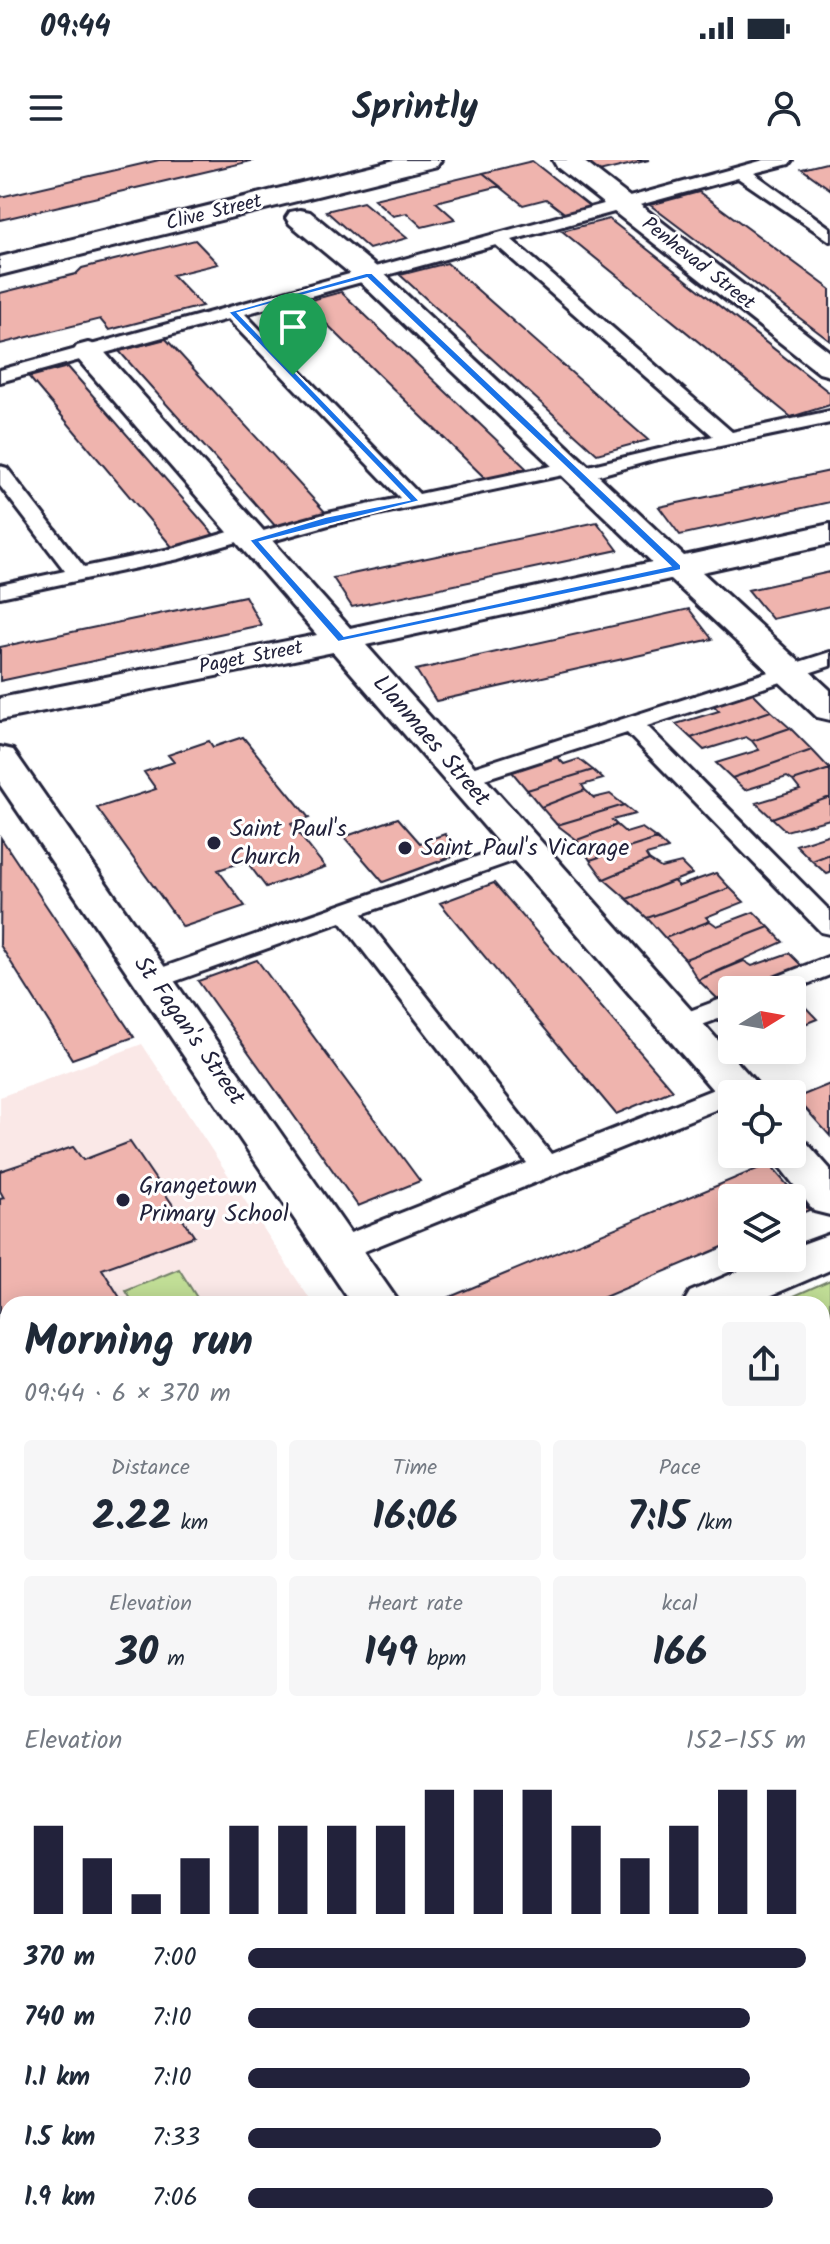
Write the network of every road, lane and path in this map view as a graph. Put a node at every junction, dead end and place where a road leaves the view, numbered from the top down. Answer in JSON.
{"nodes":[{"id":1,"x":363,"y":160,"type":"edge"},
{"id":2,"x":428,"y":160,"type":"edge"},
{"id":3,"x":783,"y":160,"type":"edge"},
{"id":4,"x":566,"y":161,"type":"edge"},
{"id":5,"x":741,"y":172,"type":"junction"},
{"id":6,"x":622,"y":204,"type":"junction"},
{"id":7,"x":300,"y":218,"type":"dead end"},
{"id":8,"x":830,"y":236,"type":"edge"},
{"id":9,"x":500,"y":239,"type":"junction"},
{"id":10,"x":0,"y":247,"type":"edge"},
{"id":11,"x":0,"y":266,"type":"edge"},
{"id":12,"x":369,"y":275,"type":"junction"},
{"id":13,"x":232,"y":312,"type":"junction"},
{"id":14,"x":88,"y":352,"type":"junction"},
{"id":15,"x":830,"y":367,"type":"edge"},
{"id":16,"x":0,"y":376,"type":"edge"},
{"id":17,"x":830,"y":417,"type":"edge"},
{"id":18,"x":728,"y":439,"type":"junction"},
{"id":19,"x":0,"y":472,"type":"edge"},
{"id":20,"x":574,"y":472,"type":"junction"},
{"id":21,"x":415,"y":501,"type":"junction"},
{"id":22,"x":830,"y":534,"type":"edge"},
{"id":23,"x":250,"y":537,"type":"junction"},
{"id":24,"x":678,"y":568,"type":"junction"},
{"id":25,"x":78,"y":573,"type":"junction"},
{"id":26,"x":0,"y":591,"type":"edge"},
{"id":27,"x":342,"y":640,"type":"junction"},
{"id":28,"x":830,"y":659,"type":"edge"},
{"id":29,"x":791,"y":672,"type":"junction"},
{"id":30,"x":0,"y":709,"type":"edge"},
{"id":31,"x":830,"y":709,"type":"edge"},
{"id":32,"x":632,"y":724,"type":"junction"},
{"id":33,"x":0,"y":758,"type":"edge"},
{"id":34,"x":464,"y":778,"type":"junction"},
{"id":35,"x":524,"y":848,"type":"junction"},
{"id":36,"x":347,"y":912,"type":"junction"},
{"id":37,"x":830,"y":926,"type":"edge"},
{"id":38,"x":830,"y":965,"type":"edge"},
{"id":39,"x":802,"y":976,"type":"edge"},
{"id":40,"x":153,"y":980,"type":"junction"},
{"id":41,"x":718,"y":1009,"type":"edge"},
{"id":42,"x":680,"y":1024,"type":"junction"},
{"id":43,"x":729,"y":1080,"type":"edge"},
{"id":44,"x":718,"y":1100,"type":"edge"},
{"id":45,"x":545,"y":1166,"type":"junction"},
{"id":46,"x":804,"y":1168,"type":"edge"},
{"id":47,"x":830,"y":1199,"type":"edge"},
{"id":48,"x":340,"y":1249,"type":"junction"},
{"id":49,"x":830,"y":1251,"type":"edge"},
{"id":50,"x":372,"y":1296,"type":"edge"},
{"id":51,"x":725,"y":1296,"type":"edge"}],
"edges":[{"from":1,"to":10,"type":"street","name":"Clive Street"},
{"from":2,"to":11,"type":"street","name":"Clive Street"},
{"from":3,"to":5,"type":"lane"},
{"from":4,"to":6,"type":"street","name":"Penhevad Street"},
{"from":5,"to":6,"type":"lane"},
{"from":5,"to":8,"type":"lane"},
{"from":6,"to":9,"type":"lane"},
{"from":6,"to":15,"type":"street","name":"Penhevad Street"},
{"from":7,"to":12,"type":"street"},
{"from":9,"to":12,"type":"lane"},
{"from":9,"to":18,"type":"lane"},
{"from":12,"to":13,"type":"lane"},
{"from":12,"to":20,"type":"street"},
{"from":13,"to":14,"type":"lane"},
{"from":13,"to":21,"type":"lane"},
{"from":14,"to":16,"type":"lane"},
{"from":14,"to":23,"type":"street","name":"Llanmaes Street"},
{"from":17,"to":18,"type":"lane"},
{"from":18,"to":20,"type":"lane"},
{"from":19,"to":25,"type":"lane"},
{"from":20,"to":21,"type":"lane"},
{"from":20,"to":24,"type":"street"},
{"from":21,"to":23,"type":"lane"},
{"from":22,"to":24,"type":"street","name":"Paget Street"},
{"from":23,"to":25,"type":"lane"},
{"from":23,"to":27,"type":"street","name":"Llanmaes Street"},
{"from":24,"to":27,"type":"street","name":"Paget Street"},
{"from":24,"to":29,"type":"street"},
{"from":25,"to":26,"type":"lane"},
{"from":27,"to":30,"type":"street","name":"Paget Street"},
{"from":27,"to":34,"type":"street","name":"Llanmaes Street"},
{"from":28,"to":29,"type":"lane"},
{"from":29,"to":31,"type":"street"},
{"from":29,"to":32,"type":"lane"},
{"from":32,"to":34,"type":"lane"},
{"from":32,"to":37,"type":"lane"},
{"from":33,"to":40,"type":"street","name":"St Fagan's Street"},
{"from":34,"to":35,"type":"street","name":"Llanmaes Street"},
{"from":35,"to":36,"type":"lane"},
{"from":35,"to":42,"type":"street","name":"Llanmaes Street"},
{"from":36,"to":40,"type":"lane"},
{"from":36,"to":45,"type":"lane"},
{"from":38,"to":39,"type":"lane"},
{"from":40,"to":48,"type":"street","name":"St Fagan's Street"},
{"from":41,"to":42,"type":"lane"},
{"from":42,"to":43,"type":"street","name":"Llanmaes Street"},
{"from":44,"to":45,"type":"lane"},
{"from":45,"to":48,"type":"lane"},
{"from":46,"to":47,"type":"street"},
{"from":48,"to":50,"type":"street","name":"St Fagan's Street"},
{"from":49,"to":51,"type":"street"}]}
